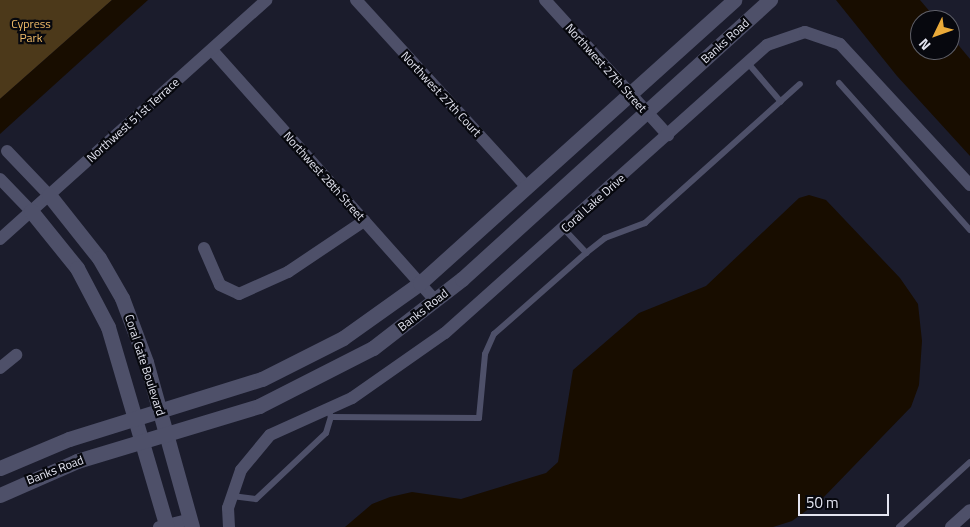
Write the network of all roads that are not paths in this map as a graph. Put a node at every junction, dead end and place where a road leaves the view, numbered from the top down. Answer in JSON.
{"nodes":[{"id":1,"x":266,"y":0,"type":"edge"},
{"id":2,"x":356,"y":0,"type":"edge"},
{"id":3,"x":545,"y":0,"type":"edge"},
{"id":4,"x":770,"y":0,"type":"edge"},
{"id":5,"x":733,"y":1,"type":"edge"},
{"id":6,"x":212,"y":50,"type":"junction"},
{"id":7,"x":747,"y":62,"type":"junction"},
{"id":8,"x":839,"y":82,"type":"dead end"},
{"id":9,"x":800,"y":84,"type":"dead end"},
{"id":10,"x":630,"y":94,"type":"junction"},
{"id":11,"x":781,"y":102,"type":"junction"},
{"id":12,"x":646,"y":112,"type":"junction"},
{"id":13,"x":668,"y":135,"type":"junction"},
{"id":14,"x":7,"y":151,"type":"dead end"},
{"id":15,"x":0,"y":179,"type":"edge"},
{"id":16,"x":970,"y":185,"type":"edge"},
{"id":17,"x":527,"y":187,"type":"junction"},
{"id":18,"x":49,"y":196,"type":"junction"},
{"id":19,"x":31,"y":212,"type":"junction"},
{"id":20,"x":364,"y":221,"type":"junction"},
{"id":21,"x":564,"y":229,"type":"junction"},
{"id":22,"x":970,"y":230,"type":"edge"},
{"id":23,"x":0,"y":239,"type":"edge"},
{"id":24,"x":204,"y":248,"type":"dead end"},
{"id":25,"x":586,"y":254,"type":"junction"},
{"id":26,"x":420,"y":283,"type":"junction"},
{"id":27,"x":436,"y":301,"type":"junction"},
{"id":28,"x":16,"y":354,"type":"dead end"},
{"id":29,"x":0,"y":368,"type":"edge"},
{"id":30,"x":160,"y":412,"type":"junction"},
{"id":31,"x":329,"y":413,"type":"junction"},
{"id":32,"x":136,"y":418,"type":"junction"},
{"id":33,"x":166,"y":435,"type":"junction"},
{"id":34,"x":143,"y":442,"type":"junction"},
{"id":35,"x":970,"y":462,"type":"edge"},
{"id":36,"x":0,"y":468,"type":"edge"},
{"id":37,"x":0,"y":495,"type":"edge"},
{"id":38,"x":232,"y":496,"type":"junction"},
{"id":39,"x":970,"y":510,"type":"edge"},
{"id":40,"x":191,"y":523,"type":"edge"},
{"id":41,"x":164,"y":526,"type":"edge"},
{"id":42,"x":229,"y":527,"type":"edge"},
{"id":43,"x":899,"y":527,"type":"edge"},
{"id":44,"x":951,"y":527,"type":"edge"}],
"edges":[{"from":1,"to":6,"type":"street","name":"Northwest 51st Terrace"},
{"from":2,"to":17,"type":"street","name":"Northwest 27th Court"},
{"from":3,"to":10,"type":"street","name":"Northwest 27th Street"},
{"from":4,"to":12,"type":"street","name":"Banks Road"},
{"from":5,"to":10,"type":"street","name":"Banks Road"},
{"from":6,"to":18,"type":"street","name":"Northwest 51st Terrace"},
{"from":6,"to":20,"type":"street","name":"Northwest 28th Street"},
{"from":7,"to":11,"type":"lane"},
{"from":7,"to":13,"type":"street","name":"Coral Lake Drive"},
{"from":7,"to":16,"type":"street","name":"Coral Lake Drive"},
{"from":8,"to":22,"type":"lane"},
{"from":9,"to":11,"type":"lane"},
{"from":10,"to":12,"type":"street","name":"Northwest 27th Street"},
{"from":10,"to":17,"type":"street","name":"Banks Road"},
{"from":11,"to":25,"type":"lane"},
{"from":12,"to":13,"type":"street","name":"Northwest 27th Street"},
{"from":12,"to":27,"type":"street","name":"Banks Road"},
{"from":13,"to":21,"type":"street","name":"Coral Lake Drive"},
{"from":14,"to":18,"type":"street","name":"Coral Gate Boulevard"},
{"from":15,"to":19,"type":"street","name":"Coral Gate Boulevard"},
{"from":17,"to":26,"type":"street","name":"Banks Road"},
{"from":18,"to":19,"type":"street","name":"Northwest 51st Terrace"},
{"from":18,"to":30,"type":"street","name":"Coral Gate Boulevard"},
{"from":19,"to":23,"type":"street","name":"Northwest 51st Terrace"},
{"from":19,"to":32,"type":"street","name":"Coral Gate Boulevard"},
{"from":20,"to":24,"type":"street"},
{"from":20,"to":26,"type":"street","name":"Northwest 28th Street"},
{"from":21,"to":25,"type":"lane"},
{"from":21,"to":31,"type":"street","name":"Coral Lake Drive"},
{"from":25,"to":31,"type":"lane"},
{"from":26,"to":27,"type":"street","name":"Northwest 28th Street"},
{"from":26,"to":30,"type":"street","name":"Banks Road"},
{"from":27,"to":33,"type":"street","name":"Banks Road"},
{"from":28,"to":29,"type":"street"},
{"from":30,"to":32,"type":"street","name":"Banks Road"},
{"from":30,"to":33,"type":"street","name":"Coral Gate Boulevard"},
{"from":31,"to":38,"type":"street","name":"Coral Lake Drive"},
{"from":31,"to":38,"type":"lane"},
{"from":32,"to":34,"type":"street","name":"Coral Gate Boulevard"},
{"from":32,"to":36,"type":"street","name":"Banks Road"},
{"from":33,"to":34,"type":"street","name":"Banks Road"},
{"from":33,"to":40,"type":"street","name":"Coral Gate Boulevard"},
{"from":34,"to":37,"type":"street","name":"Banks Road"},
{"from":34,"to":41,"type":"street","name":"Coral Gate Boulevard"},
{"from":35,"to":43,"type":"lane"},
{"from":38,"to":42,"type":"street","name":"Coral Lake Drive"},
{"from":39,"to":44,"type":"street"},
{"from":40,"to":41,"type":"street"}]}
